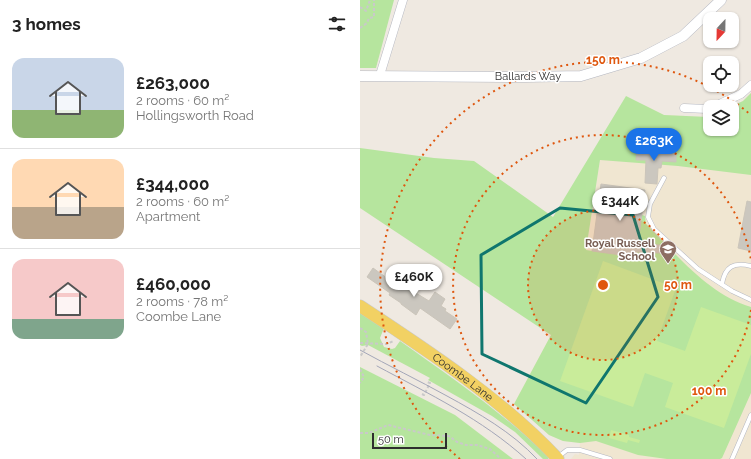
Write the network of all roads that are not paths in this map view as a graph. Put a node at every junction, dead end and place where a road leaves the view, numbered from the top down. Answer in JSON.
{"nodes":[{"id":1,"x":403,"y":0,"type":"edge"},
{"id":2,"x":721,"y":0,"type":"edge"},
{"id":3,"x":380,"y":75,"type":"junction"},
{"id":4,"x":360,"y":76,"type":"edge"},
{"id":5,"x":751,"y":85,"type":"edge"},
{"id":6,"x":728,"y":100,"type":"edge"},
{"id":7,"x":684,"y":108,"type":"dead end"},
{"id":8,"x":703,"y":110,"type":"edge"},
{"id":9,"x":664,"y":178,"type":"dead end"},
{"id":10,"x":751,"y":266,"type":"edge"},
{"id":11,"x":722,"y":284,"type":"junction"},
{"id":12,"x":751,"y":300,"type":"edge"},
{"id":13,"x":360,"y":306,"type":"edge"},
{"id":14,"x":751,"y":415,"type":"edge"},
{"id":15,"x":557,"y":458,"type":"edge"},
{"id":16,"x":610,"y":459,"type":"edge"},
{"id":17,"x":732,"y":459,"type":"edge"}],
"edges":[{"from":1,"to":3,"type":"street"},
{"from":2,"to":3,"type":"street","name":"Ballards Way"},
{"from":3,"to":4,"type":"street","name":"Ballards Way"},
{"from":5,"to":6,"type":"street"},
{"from":7,"to":8,"type":"street"},
{"from":9,"to":11,"type":"lane"},
{"from":10,"to":11,"type":"lane"},
{"from":11,"to":12,"type":"lane"},
{"from":13,"to":15,"type":"main road","name":"Coombe Lane"},
{"from":14,"to":17,"type":"lane"},
{"from":15,"to":16,"type":"lane"}]}
